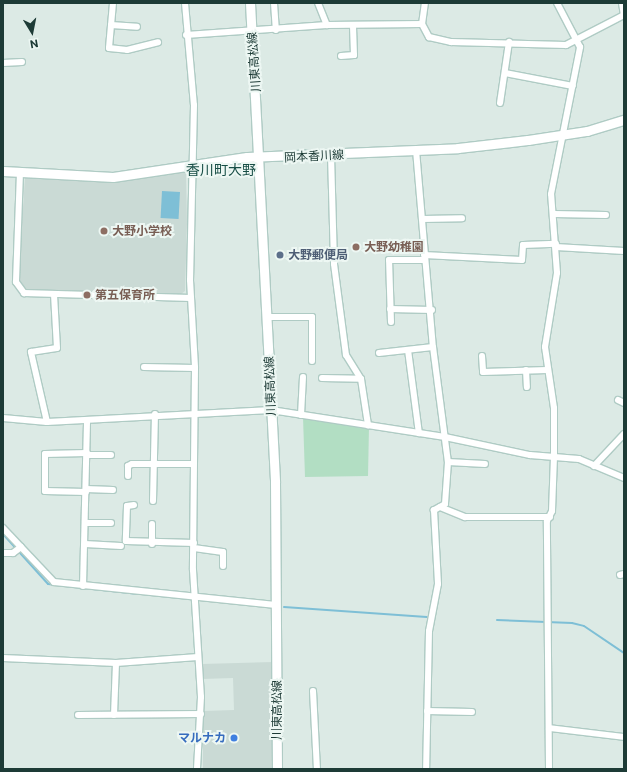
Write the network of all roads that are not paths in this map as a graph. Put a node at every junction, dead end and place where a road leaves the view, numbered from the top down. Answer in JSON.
{"nodes":[{"id":1,"x":113,"y":3,"type":"edge"},
{"id":2,"x":185,"y":3,"type":"edge"},
{"id":3,"x":250,"y":3,"type":"edge"},
{"id":4,"x":274,"y":3,"type":"edge"},
{"id":5,"x":318,"y":3,"type":"edge"},
{"id":6,"x":425,"y":3,"type":"edge"},
{"id":7,"x":557,"y":3,"type":"edge"},
{"id":8,"x":622,"y":3,"type":"edge"},
{"id":9,"x":624,"y":15,"type":"edge"},
{"id":10,"x":422,"y":24,"type":"junction"},
{"id":11,"x":111,"y":25,"type":"junction"},
{"id":12,"x":327,"y":25,"type":"junction"},
{"id":13,"x":137,"y":27,"type":"dead end"},
{"id":14,"x":353,"y":27,"type":"junction"},
{"id":15,"x":276,"y":30,"type":"junction"},
{"id":16,"x":252,"y":31,"type":"junction"},
{"id":17,"x":186,"y":36,"type":"junction"},
{"id":18,"x":577,"y":40,"type":"junction"},
{"id":19,"x":158,"y":42,"type":"dead end"},
{"id":20,"x":509,"y":42,"type":"junction"},
{"id":21,"x":341,"y":56,"type":"dead end"},
{"id":22,"x":22,"y":62,"type":"dead end"},
{"id":23,"x":3,"y":63,"type":"edge"},
{"id":24,"x":505,"y":73,"type":"junction"},
{"id":25,"x":573,"y":86,"type":"junction"},
{"id":26,"x":500,"y":103,"type":"dead end"},
{"id":27,"x":624,"y":120,"type":"edge"},
{"id":28,"x":565,"y":136,"type":"junction"},
{"id":29,"x":416,"y":150,"type":"junction"},
{"id":30,"x":331,"y":155,"type":"junction"},
{"id":31,"x":260,"y":159,"type":"junction"},
{"id":32,"x":190,"y":163,"type":"junction"},
{"id":33,"x":3,"y":171,"type":"edge"},
{"id":34,"x":20,"y":172,"type":"junction"},
{"id":35,"x":554,"y":214,"type":"junction"},
{"id":36,"x":606,"y":215,"type":"dead end"},
{"id":37,"x":462,"y":218,"type":"dead end"},
{"id":38,"x":423,"y":219,"type":"junction"},
{"id":39,"x":556,"y":246,"type":"junction"},
{"id":40,"x":624,"y":251,"type":"edge"},
{"id":41,"x":424,"y":257,"type":"junction"},
{"id":42,"x":54,"y":294,"type":"junction"},
{"id":43,"x":191,"y":298,"type":"junction"},
{"id":44,"x":390,"y":309,"type":"junction"},
{"id":45,"x":432,"y":310,"type":"junction"},
{"id":46,"x":267,"y":316,"type":"junction"},
{"id":47,"x":391,"y":322,"type":"dead end"},
{"id":48,"x":433,"y":347,"type":"junction"},
{"id":49,"x":408,"y":350,"type":"junction"},
{"id":50,"x":379,"y":353,"type":"dead end"},
{"id":51,"x":482,"y":356,"type":"dead end"},
{"id":52,"x":312,"y":361,"type":"dead end"},
{"id":53,"x":144,"y":367,"type":"dead end"},
{"id":54,"x":195,"y":368,"type":"junction"},
{"id":55,"x":526,"y":370,"type":"junction"},
{"id":56,"x":547,"y":370,"type":"junction"},
{"id":57,"x":302,"y":377,"type":"dead end"},
{"id":58,"x":322,"y":378,"type":"dead end"},
{"id":59,"x":361,"y":379,"type":"junction"},
{"id":60,"x":527,"y":387,"type":"dead end"},
{"id":61,"x":271,"y":410,"type":"junction"},
{"id":62,"x":195,"y":412,"type":"junction"},
{"id":63,"x":155,"y":414,"type":"junction"},
{"id":64,"x":301,"y":415,"type":"junction"},
{"id":65,"x":3,"y":418,"type":"edge"},
{"id":66,"x":87,"y":420,"type":"junction"},
{"id":67,"x":47,"y":422,"type":"junction"},
{"id":68,"x":368,"y":425,"type":"junction"},
{"id":69,"x":419,"y":433,"type":"junction"},
{"id":70,"x":624,"y":434,"type":"edge"},
{"id":71,"x":445,"y":437,"type":"junction"},
{"id":72,"x":87,"y":454,"type":"junction"},
{"id":73,"x":111,"y":455,"type":"dead end"},
{"id":74,"x":554,"y":457,"type":"junction"},
{"id":75,"x":448,"y":462,"type":"junction"},
{"id":76,"x":155,"y":464,"type":"junction"},
{"id":77,"x":192,"y":464,"type":"junction"},
{"id":78,"x":485,"y":464,"type":"dead end"},
{"id":79,"x":594,"y":466,"type":"junction"},
{"id":80,"x":128,"y":476,"type":"dead end"},
{"id":81,"x":624,"y":478,"type":"edge"},
{"id":82,"x":86,"y":490,"type":"junction"},
{"id":83,"x":113,"y":490,"type":"dead end"},
{"id":84,"x":154,"y":501,"type":"dead end"},
{"id":85,"x":134,"y":505,"type":"dead end"},
{"id":86,"x":440,"y":507,"type":"junction"},
{"id":87,"x":550,"y":517,"type":"junction"},
{"id":88,"x":85,"y":523,"type":"junction"},
{"id":89,"x":111,"y":523,"type":"dead end"},
{"id":90,"x":152,"y":524,"type":"dead end"},
{"id":91,"x":4,"y":531,"type":"edge"},
{"id":92,"x":85,"y":544,"type":"junction"},
{"id":93,"x":152,"y":544,"type":"junction"},
{"id":94,"x":121,"y":546,"type":"dead end"},
{"id":95,"x":194,"y":546,"type":"junction"},
{"id":96,"x":18,"y":549,"type":"junction"},
{"id":97,"x":3,"y":553,"type":"edge"},
{"id":98,"x":223,"y":566,"type":"dead end"},
{"id":99,"x":83,"y":586,"type":"junction"},
{"id":100,"x":194,"y":594,"type":"junction"},
{"id":101,"x":276,"y":605,"type":"junction"},
{"id":102,"x":198,"y":657,"type":"junction"},
{"id":103,"x":3,"y":658,"type":"edge"},
{"id":104,"x":116,"y":663,"type":"junction"},
{"id":105,"x":313,"y":691,"type":"dead end"},
{"id":106,"x":427,"y":711,"type":"junction"},
{"id":107,"x":472,"y":712,"type":"dead end"},
{"id":108,"x":200,"y":714,"type":"junction"},
{"id":109,"x":78,"y":715,"type":"dead end"},
{"id":110,"x":114,"y":715,"type":"junction"},
{"id":111,"x":549,"y":728,"type":"junction"},
{"id":112,"x":624,"y":737,"type":"edge"},
{"id":113,"x":197,"y":769,"type":"edge"},
{"id":114,"x":277,"y":769,"type":"edge"},
{"id":115,"x":317,"y":769,"type":"edge"},
{"id":116,"x":426,"y":769,"type":"edge"},
{"id":117,"x":549,"y":769,"type":"edge"}],
"edges":[{"from":1,"to":11,"type":"street"},
{"from":2,"to":17,"type":"street"},
{"from":3,"to":16,"type":"main road","name":"川東高松線"},
{"from":4,"to":15,"type":"street"},
{"from":5,"to":12,"type":"street"},
{"from":6,"to":10,"type":"street"},
{"from":7,"to":18,"type":"street"},
{"from":8,"to":9,"type":"street"},
{"from":9,"to":18,"type":"street"},
{"from":10,"to":14,"type":"street"},
{"from":10,"to":20,"type":"street"},
{"from":11,"to":13,"type":"street"},
{"from":11,"to":19,"type":"street"},
{"from":12,"to":14,"type":"street"},
{"from":12,"to":15,"type":"street"},
{"from":14,"to":21,"type":"street"},
{"from":15,"to":16,"type":"street"},
{"from":16,"to":17,"type":"street"},
{"from":16,"to":31,"type":"main road","name":"川東高松線"},
{"from":17,"to":32,"type":"street"},
{"from":18,"to":20,"type":"street"},
{"from":18,"to":25,"type":"street"},
{"from":20,"to":24,"type":"street"},
{"from":22,"to":23,"type":"street"},
{"from":24,"to":25,"type":"street"},
{"from":24,"to":26,"type":"street"},
{"from":25,"to":28,"type":"street"},
{"from":27,"to":28,"type":"main road","name":"岡本香川線"},
{"from":28,"to":29,"type":"main road","name":"岡本香川線"},
{"from":28,"to":35,"type":"street"},
{"from":29,"to":30,"type":"main road","name":"岡本香川線"},
{"from":29,"to":38,"type":"street"},
{"from":30,"to":31,"type":"main road","name":"岡本香川線"},
{"from":30,"to":59,"type":"street"},
{"from":31,"to":32,"type":"main road","name":"岡本香川線"},
{"from":31,"to":46,"type":"main road","name":"川東高松線"},
{"from":32,"to":34,"type":"main road","name":"岡本香川線"},
{"from":32,"to":43,"type":"street"},
{"from":33,"to":34,"type":"main road","name":"岡本香川線"},
{"from":34,"to":42,"type":"street"},
{"from":35,"to":36,"type":"street"},
{"from":35,"to":39,"type":"street"},
{"from":37,"to":38,"type":"street"},
{"from":38,"to":41,"type":"street"},
{"from":39,"to":40,"type":"street"},
{"from":39,"to":41,"type":"street"},
{"from":39,"to":56,"type":"street"},
{"from":41,"to":44,"type":"street"},
{"from":41,"to":45,"type":"street"},
{"from":42,"to":43,"type":"street"},
{"from":42,"to":67,"type":"street"},
{"from":43,"to":54,"type":"street"},
{"from":44,"to":45,"type":"street"},
{"from":44,"to":47,"type":"street"},
{"from":45,"to":48,"type":"street"},
{"from":46,"to":52,"type":"street"},
{"from":46,"to":61,"type":"main road","name":"川東高松線"},
{"from":48,"to":49,"type":"street"},
{"from":48,"to":71,"type":"street"},
{"from":49,"to":50,"type":"street"},
{"from":49,"to":69,"type":"street"},
{"from":51,"to":55,"type":"street"},
{"from":53,"to":54,"type":"street"},
{"from":54,"to":62,"type":"street"},
{"from":55,"to":56,"type":"street"},
{"from":55,"to":60,"type":"street"},
{"from":56,"to":74,"type":"street"},
{"from":57,"to":64,"type":"street"},
{"from":58,"to":59,"type":"street"},
{"from":59,"to":68,"type":"street"},
{"from":61,"to":62,"type":"street"},
{"from":61,"to":64,"type":"street"},
{"from":61,"to":101,"type":"main road","name":"川東高松線"},
{"from":62,"to":63,"type":"street"},
{"from":62,"to":77,"type":"street"},
{"from":63,"to":66,"type":"street"},
{"from":63,"to":76,"type":"street"},
{"from":64,"to":68,"type":"street"},
{"from":65,"to":67,"type":"street"},
{"from":66,"to":67,"type":"street"},
{"from":66,"to":72,"type":"street"},
{"from":68,"to":69,"type":"street"},
{"from":69,"to":71,"type":"street"},
{"from":70,"to":79,"type":"street"},
{"from":71,"to":74,"type":"street"},
{"from":71,"to":75,"type":"street"},
{"from":72,"to":73,"type":"street"},
{"from":72,"to":82,"type":"street"},
{"from":72,"to":82,"type":"street"},
{"from":74,"to":79,"type":"street"},
{"from":74,"to":87,"type":"street"},
{"from":75,"to":78,"type":"street"},
{"from":75,"to":86,"type":"street"},
{"from":76,"to":77,"type":"street"},
{"from":76,"to":80,"type":"street"},
{"from":76,"to":84,"type":"street"},
{"from":77,"to":95,"type":"street"},
{"from":79,"to":81,"type":"street"},
{"from":82,"to":83,"type":"street"},
{"from":82,"to":88,"type":"street"},
{"from":85,"to":93,"type":"street"},
{"from":86,"to":87,"type":"street"},
{"from":86,"to":106,"type":"street"},
{"from":87,"to":111,"type":"street"},
{"from":88,"to":89,"type":"street"},
{"from":88,"to":92,"type":"street"},
{"from":90,"to":93,"type":"street"},
{"from":91,"to":96,"type":"street"},
{"from":92,"to":94,"type":"street"},
{"from":92,"to":99,"type":"street"},
{"from":93,"to":95,"type":"street"},
{"from":95,"to":98,"type":"street"},
{"from":95,"to":100,"type":"street"},
{"from":96,"to":97,"type":"street"},
{"from":96,"to":99,"type":"street"},
{"from":99,"to":100,"type":"street"},
{"from":100,"to":101,"type":"street"},
{"from":100,"to":102,"type":"street"},
{"from":101,"to":114,"type":"main road","name":"川東高松線"},
{"from":102,"to":104,"type":"street"},
{"from":102,"to":108,"type":"street"},
{"from":103,"to":104,"type":"street"},
{"from":104,"to":110,"type":"street"},
{"from":105,"to":115,"type":"street"},
{"from":106,"to":107,"type":"street"},
{"from":106,"to":116,"type":"street"},
{"from":108,"to":110,"type":"street"},
{"from":108,"to":113,"type":"street"},
{"from":109,"to":110,"type":"street"},
{"from":111,"to":112,"type":"street"},
{"from":111,"to":117,"type":"street"}]}
